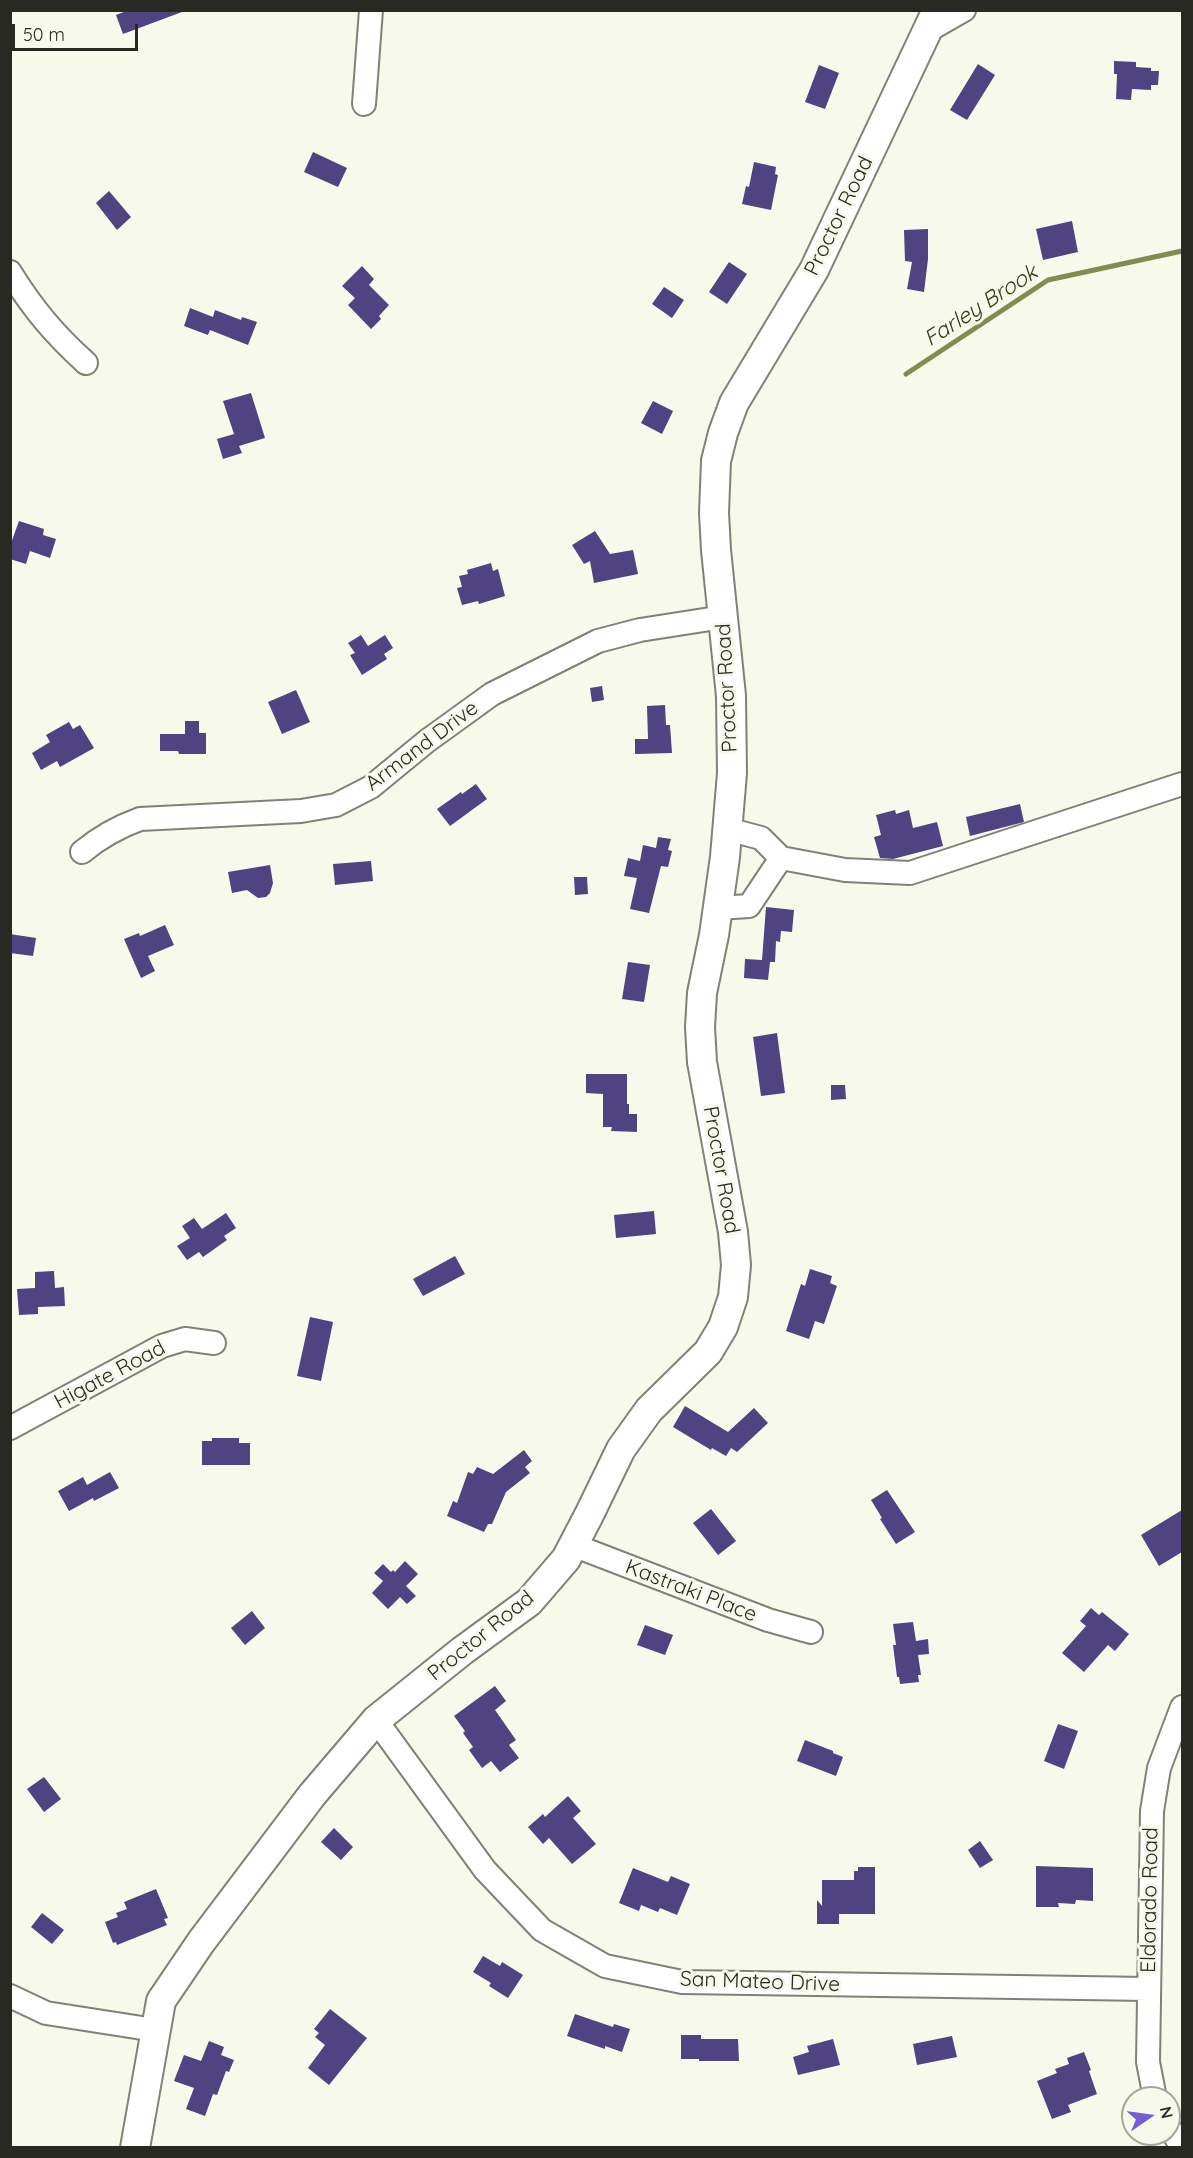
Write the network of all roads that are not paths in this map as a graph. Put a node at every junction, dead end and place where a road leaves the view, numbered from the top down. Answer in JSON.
{"nodes":[{"id":1,"x":371,"y":10,"type":"edge"},
{"id":2,"x":964,"y":10,"type":"edge"},
{"id":3,"x":933,"y":20,"type":"edge"},
{"id":4,"x":364,"y":104,"type":"dead end"},
{"id":5,"x":10,"y":272,"type":"edge"},
{"id":6,"x":86,"y":363,"type":"dead end"},
{"id":7,"x":723,"y":617,"type":"junction"},
{"id":8,"x":1182,"y":784,"type":"edge"},
{"id":9,"x":727,"y":829,"type":"junction"},
{"id":10,"x":82,"y":852,"type":"dead end"},
{"id":11,"x":781,"y":858,"type":"junction"},
{"id":12,"x":718,"y":908,"type":"junction"},
{"id":13,"x":214,"y":1343,"type":"dead end"},
{"id":14,"x":10,"y":1428,"type":"edge"},
{"id":15,"x":573,"y":1545,"type":"junction"},
{"id":16,"x":811,"y":1632,"type":"dead end"},
{"id":17,"x":1182,"y":1707,"type":"edge"},
{"id":18,"x":376,"y":1720,"type":"junction"},
{"id":19,"x":1148,"y":1989,"type":"junction"},
{"id":20,"x":10,"y":1995,"type":"edge"},
{"id":21,"x":156,"y":2030,"type":"junction"},
{"id":22,"x":1153,"y":2086,"type":"edge"},
{"id":23,"x":135,"y":2148,"type":"edge"}],
"edges":[{"from":1,"to":4,"type":"street"},
{"from":2,"to":3,"type":"street","name":"Proctor Road"},
{"from":3,"to":7,"type":"main road","name":"Proctor Road"},
{"from":5,"to":6,"type":"street"},
{"from":7,"to":9,"type":"main road","name":"Proctor Road"},
{"from":7,"to":10,"type":"street","name":"Armand Drive"},
{"from":8,"to":11,"type":"street"},
{"from":9,"to":11,"type":"street"},
{"from":9,"to":12,"type":"main road","name":"Proctor Road"},
{"from":11,"to":12,"type":"street"},
{"from":12,"to":15,"type":"main road","name":"Proctor Road"},
{"from":13,"to":14,"type":"street","name":"Higate Road"},
{"from":15,"to":16,"type":"street","name":"Kastraki Place"},
{"from":15,"to":18,"type":"main road","name":"Proctor Road"},
{"from":17,"to":19,"type":"street","name":"Eldorado Road"},
{"from":18,"to":19,"type":"street","name":"San Mateo Drive"},
{"from":18,"to":21,"type":"main road","name":"Proctor Road"},
{"from":19,"to":22,"type":"street","name":"Eldorado Road"},
{"from":20,"to":21,"type":"street"},
{"from":21,"to":23,"type":"main road","name":"Proctor Road"}]}
